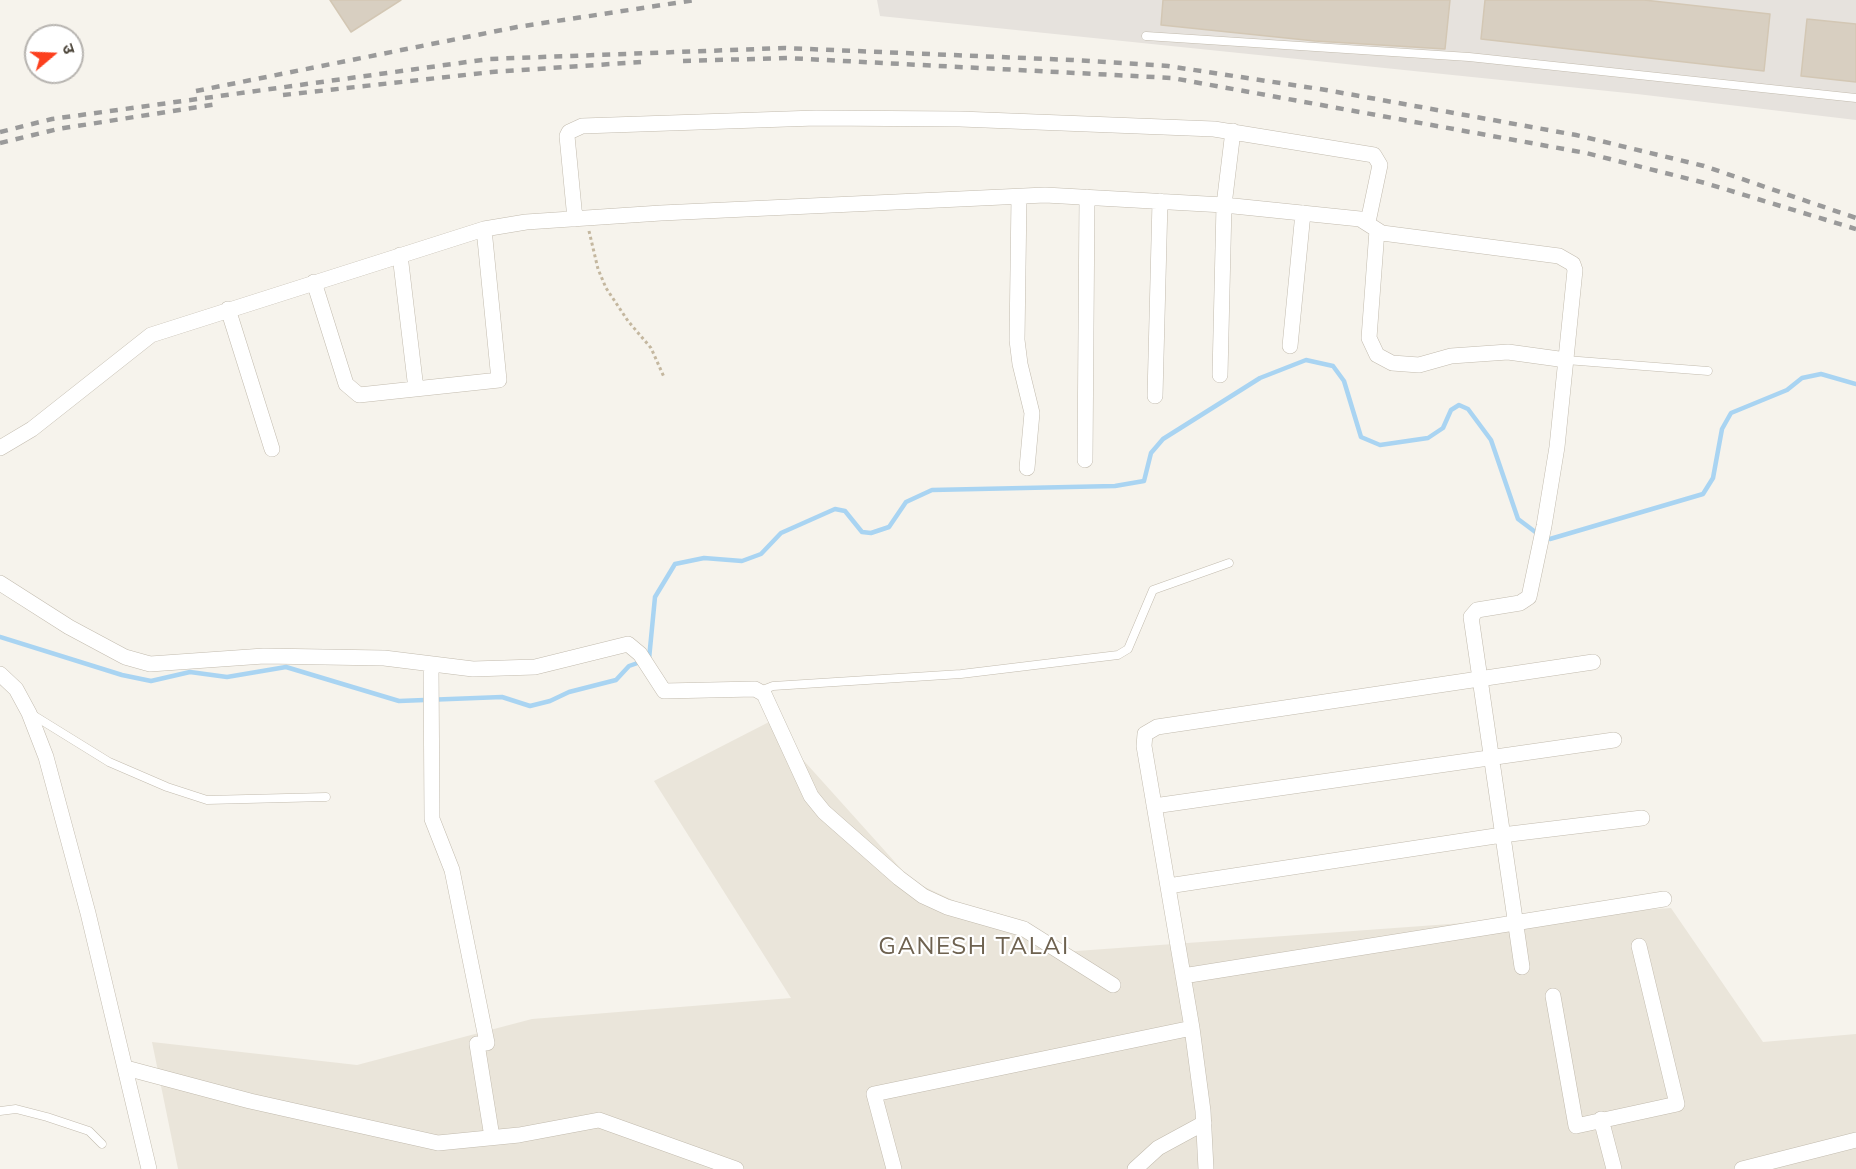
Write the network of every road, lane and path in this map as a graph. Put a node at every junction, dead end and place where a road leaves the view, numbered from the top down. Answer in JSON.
{"nodes":[{"id":1,"x":1146,"y":36,"type":"dead end"},
{"id":2,"x":1856,"y":98,"type":"edge"},
{"id":3,"x":1233,"y":131,"type":"junction"},
{"id":4,"x":1019,"y":196,"type":"junction"},
{"id":5,"x":1087,"y":197,"type":"junction"},
{"id":6,"x":1160,"y":201,"type":"junction"},
{"id":7,"x":1224,"y":205,"type":"junction"},
{"id":8,"x":1303,"y":213,"type":"junction"},
{"id":9,"x":580,"y":218,"type":"junction"},
{"id":10,"x":1373,"y":226,"type":"junction"},
{"id":11,"x":484,"y":229,"type":"junction"},
{"id":12,"x":400,"y":255,"type":"junction"},
{"id":13,"x":314,"y":282,"type":"junction"},
{"id":14,"x":228,"y":309,"type":"junction"},
{"id":15,"x":1290,"y":346,"type":"dead end"},
{"id":16,"x":1566,"y":360,"type":"junction"},
{"id":17,"x":1708,"y":371,"type":"dead end"},
{"id":18,"x":1220,"y":375,"type":"dead end"},
{"id":19,"x":664,"y":376,"type":"dead end"},
{"id":20,"x":416,"y":389,"type":"junction"},
{"id":21,"x":1155,"y":396,"type":"dead end"},
{"id":22,"x":0,"y":448,"type":"edge"},
{"id":23,"x":272,"y":448,"type":"dead end"},
{"id":24,"x":1085,"y":460,"type":"dead end"},
{"id":25,"x":1027,"y":468,"type":"dead end"},
{"id":26,"x":1229,"y":562,"type":"dead end"},
{"id":27,"x":0,"y":583,"type":"edge"},
{"id":28,"x":1593,"y":662,"type":"dead end"},
{"id":29,"x":431,"y":664,"type":"junction"},
{"id":30,"x":0,"y":674,"type":"edge"},
{"id":31,"x":1480,"y":680,"type":"junction"},
{"id":32,"x":760,"y":691,"type":"junction"},
{"id":33,"x":29,"y":713,"type":"junction"},
{"id":34,"x":1614,"y":740,"type":"dead end"},
{"id":35,"x":1490,"y":757,"type":"junction"},
{"id":36,"x":326,"y":797,"type":"dead end"},
{"id":37,"x":1154,"y":806,"type":"junction"},
{"id":38,"x":1642,"y":818,"type":"dead end"},
{"id":39,"x":1502,"y":835,"type":"junction"},
{"id":40,"x":1168,"y":886,"type":"junction"},
{"id":41,"x":1664,"y":899,"type":"dead end"},
{"id":42,"x":1515,"y":924,"type":"junction"},
{"id":43,"x":1639,"y":946,"type":"dead end"},
{"id":44,"x":1522,"y":967,"type":"dead end"},
{"id":45,"x":1183,"y":976,"type":"junction"},
{"id":46,"x":1113,"y":985,"type":"dead end"},
{"id":47,"x":1553,"y":996,"type":"dead end"},
{"id":48,"x":1192,"y":1028,"type":"junction"},
{"id":49,"x":126,"y":1068,"type":"junction"},
{"id":50,"x":0,"y":1111,"type":"edge"},
{"id":51,"x":1601,"y":1119,"type":"junction"},
{"id":52,"x":1204,"y":1123,"type":"junction"},
{"id":53,"x":492,"y":1137,"type":"junction"},
{"id":54,"x":1856,"y":1140,"type":"edge"},
{"id":55,"x":102,"y":1144,"type":"dead end"},
{"id":56,"x":149,"y":1169,"type":"edge"},
{"id":57,"x":736,"y":1169,"type":"edge"},
{"id":58,"x":894,"y":1169,"type":"edge"},
{"id":59,"x":1135,"y":1169,"type":"edge"},
{"id":60,"x":1206,"y":1169,"type":"edge"},
{"id":61,"x":1614,"y":1169,"type":"edge"},
{"id":62,"x":1743,"y":1169,"type":"edge"}],
"edges":[{"from":1,"to":2,"type":"lane"},
{"from":3,"to":7,"type":"street"},
{"from":3,"to":9,"type":"street"},
{"from":3,"to":10,"type":"street"},
{"from":4,"to":5,"type":"street"},
{"from":4,"to":9,"type":"street"},
{"from":4,"to":25,"type":"street"},
{"from":5,"to":6,"type":"street"},
{"from":5,"to":24,"type":"street"},
{"from":6,"to":7,"type":"street"},
{"from":6,"to":21,"type":"street"},
{"from":7,"to":8,"type":"street"},
{"from":7,"to":18,"type":"street"},
{"from":8,"to":10,"type":"street"},
{"from":8,"to":15,"type":"street"},
{"from":9,"to":11,"type":"street"},
{"from":9,"to":19,"type":"path"},
{"from":10,"to":16,"type":"street"},
{"from":10,"to":16,"type":"street"},
{"from":11,"to":12,"type":"street"},
{"from":11,"to":20,"type":"street"},
{"from":12,"to":13,"type":"street"},
{"from":12,"to":20,"type":"street"},
{"from":13,"to":14,"type":"street"},
{"from":13,"to":20,"type":"street"},
{"from":14,"to":22,"type":"street"},
{"from":14,"to":23,"type":"street"},
{"from":16,"to":17,"type":"lane"},
{"from":16,"to":31,"type":"street"},
{"from":26,"to":32,"type":"lane"},
{"from":27,"to":29,"type":"street"},
{"from":28,"to":31,"type":"street"},
{"from":29,"to":32,"type":"street"},
{"from":29,"to":53,"type":"street"},
{"from":30,"to":33,"type":"street"},
{"from":31,"to":35,"type":"street"},
{"from":31,"to":37,"type":"street"},
{"from":32,"to":46,"type":"street"},
{"from":33,"to":36,"type":"lane"},
{"from":33,"to":49,"type":"street"},
{"from":34,"to":35,"type":"street"},
{"from":35,"to":37,"type":"street"},
{"from":35,"to":39,"type":"street"},
{"from":37,"to":40,"type":"street"},
{"from":38,"to":39,"type":"street"},
{"from":39,"to":40,"type":"street"},
{"from":39,"to":42,"type":"street"},
{"from":40,"to":45,"type":"street"},
{"from":41,"to":42,"type":"street"},
{"from":42,"to":44,"type":"street"},
{"from":42,"to":45,"type":"street"},
{"from":43,"to":51,"type":"street"},
{"from":45,"to":48,"type":"street"},
{"from":47,"to":51,"type":"street"},
{"from":48,"to":52,"type":"street"},
{"from":48,"to":58,"type":"street"},
{"from":49,"to":53,"type":"street"},
{"from":49,"to":56,"type":"street"},
{"from":50,"to":55,"type":"lane"},
{"from":51,"to":61,"type":"street"},
{"from":52,"to":59,"type":"street"},
{"from":52,"to":60,"type":"street"},
{"from":53,"to":57,"type":"street"},
{"from":54,"to":62,"type":"street"}]}
